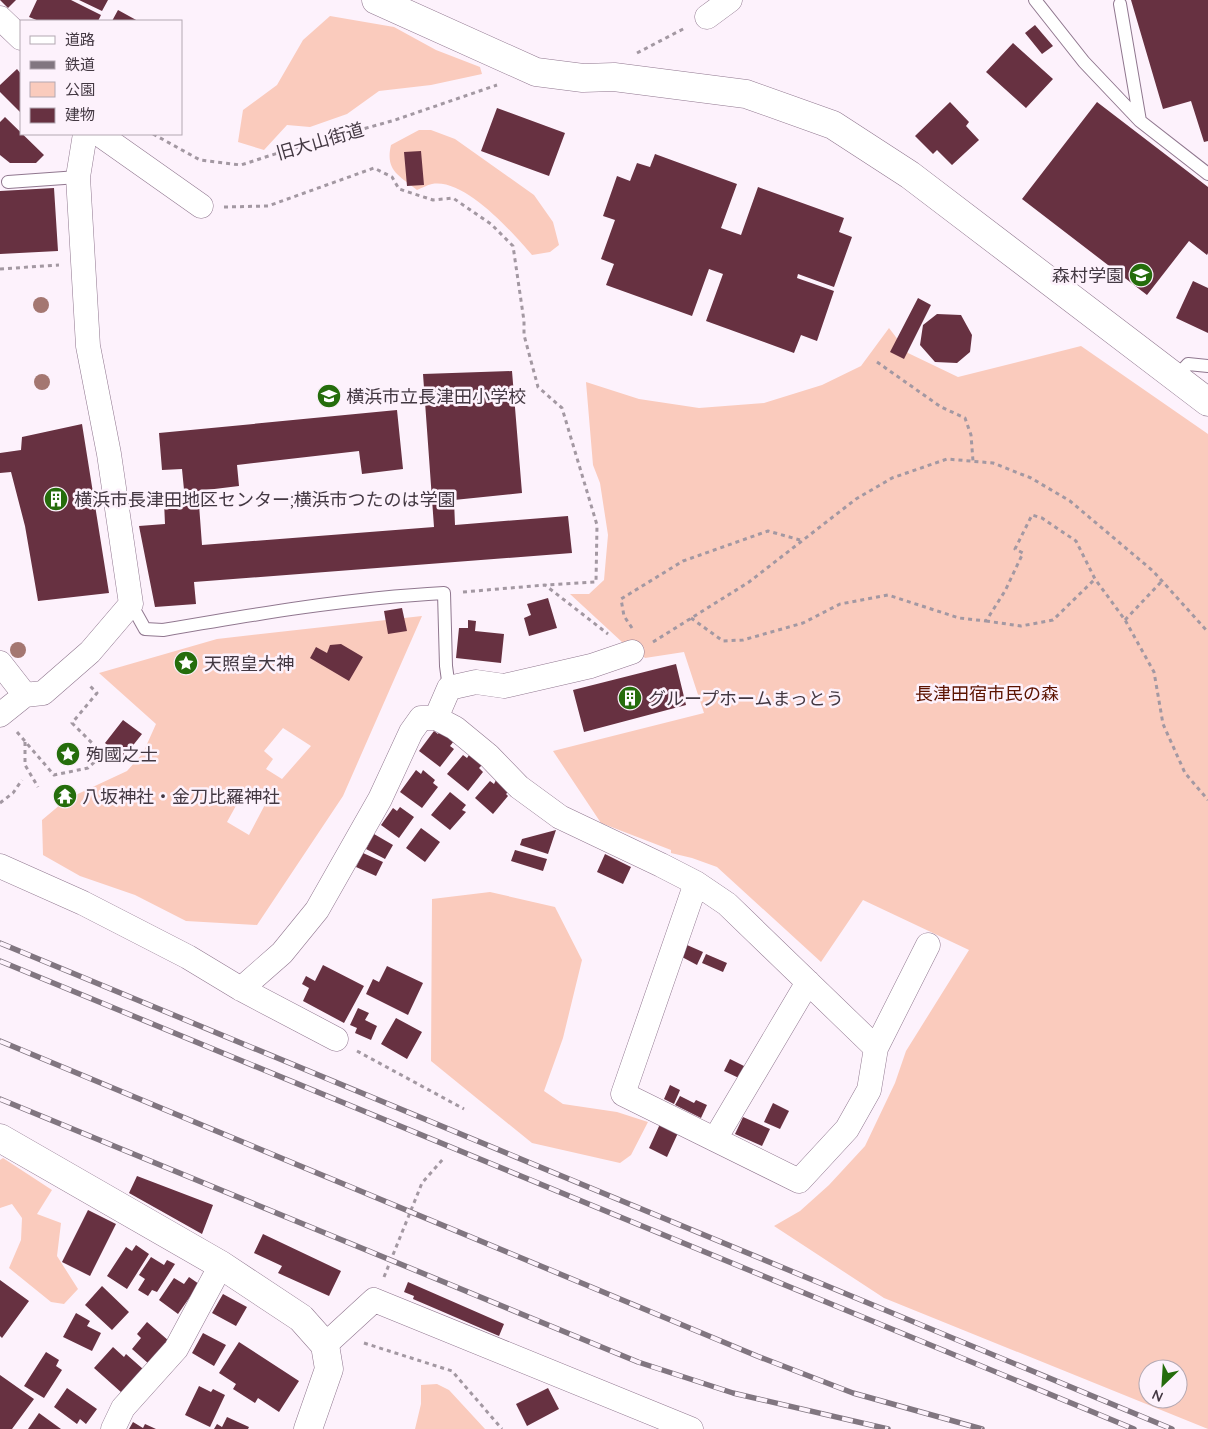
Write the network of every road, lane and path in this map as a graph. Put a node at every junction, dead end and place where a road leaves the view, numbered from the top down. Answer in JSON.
{"nodes":[{"id":1,"x":376,"y":0,"type":"edge"},
{"id":2,"x":730,"y":0,"type":"edge"},
{"id":3,"x":1035,"y":0,"type":"edge"},
{"id":4,"x":1120,"y":4,"type":"dead end"},
{"id":5,"x":707,"y":16,"type":"joint"},
{"id":6,"x":0,"y":18,"type":"edge"},
{"id":7,"x":20,"y":37,"type":"edge"},
{"id":8,"x":614,"y":77,"type":"junction"},
{"id":9,"x":489,"y":87,"type":"dead end"},
{"id":10,"x":1140,"y":121,"type":"junction"},
{"id":11,"x":85,"y":135,"type":"edge"},
{"id":12,"x":100,"y":135,"type":"edge"},
{"id":13,"x":154,"y":135,"type":"edge"},
{"id":14,"x":1208,"y":174,"type":"edge"},
{"id":15,"x":78,"y":177,"type":"junction"},
{"id":16,"x":8,"y":182,"type":"dead end"},
{"id":17,"x":201,"y":206,"type":"joint"},
{"id":18,"x":84,"y":264,"type":"junction"},
{"id":19,"x":0,"y":269,"type":"edge"},
{"id":20,"x":877,"y":362,"type":"dead end"},
{"id":21,"x":1208,"y":366,"type":"edge"},
{"id":22,"x":1176,"y":377,"type":"junction"},
{"id":23,"x":1208,"y":402,"type":"edge"},
{"id":24,"x":973,"y":461,"type":"junction"},
{"id":25,"x":801,"y":540,"type":"junction"},
{"id":26,"x":1095,"y":578,"type":"junction"},
{"id":27,"x":1162,"y":581,"type":"junction"},
{"id":28,"x":545,"y":585,"type":"junction"},
{"id":29,"x":444,"y":593,"type":"junction"},
{"id":30,"x":132,"y":604,"type":"junction"},
{"id":31,"x":691,"y":618,"type":"junction"},
{"id":32,"x":1125,"y":620,"type":"junction"},
{"id":33,"x":986,"y":621,"type":"junction"},
{"id":34,"x":1208,"y":632,"type":"edge"},
{"id":35,"x":638,"y":649,"type":"junction"},
{"id":36,"x":0,"y":663,"type":"edge"},
{"id":37,"x":449,"y":688,"type":"junction"},
{"id":38,"x":97,"y":693,"type":"dead end"},
{"id":39,"x":25,"y":694,"type":"junction"},
{"id":40,"x":1,"y":713,"type":"edge"},
{"id":41,"x":436,"y":718,"type":"junction"},
{"id":42,"x":26,"y":742,"type":"junction"},
{"id":43,"x":22,"y":780,"type":"dead end"},
{"id":44,"x":38,"y":787,"type":"dead end"},
{"id":45,"x":1208,"y":800,"type":"edge"},
{"id":46,"x":0,"y":803,"type":"edge"},
{"id":47,"x":0,"y":866,"type":"edge"},
{"id":48,"x":696,"y":883,"type":"junction"},
{"id":49,"x":928,"y":945,"type":"dead end"},
{"id":50,"x":808,"y":982,"type":"junction"},
{"id":51,"x":241,"y":989,"type":"junction"},
{"id":52,"x":336,"y":1038,"type":"joint"},
{"id":53,"x":876,"y":1048,"type":"junction"},
{"id":54,"x":464,"y":1110,"type":"dead end"},
{"id":55,"x":0,"y":1138,"type":"edge"},
{"id":56,"x":716,"y":1139,"type":"junction"},
{"id":57,"x":443,"y":1159,"type":"dead end"},
{"id":58,"x":221,"y":1265,"type":"junction"},
{"id":59,"x":374,"y":1300,"type":"junction"},
{"id":60,"x":331,"y":1340,"type":"junction"},
{"id":61,"x":113,"y":1429,"type":"edge"},
{"id":62,"x":308,"y":1429,"type":"edge"},
{"id":63,"x":502,"y":1429,"type":"edge"},
{"id":64,"x":691,"y":1429,"type":"edge"}],
"edges":[{"from":1,"to":8,"type":"street"},
{"from":2,"to":5,"type":"street"},
{"from":3,"to":10,"type":"lane"},
{"from":4,"to":10,"type":"lane"},
{"from":5,"to":8,"type":"path"},
{"from":6,"to":7,"type":"street"},
{"from":8,"to":22,"type":"street"},
{"from":9,"to":13,"type":"path","name":"旧大山街道"},
{"from":10,"to":14,"type":"lane"},
{"from":11,"to":15,"type":"street"},
{"from":12,"to":17,"type":"street"},
{"from":15,"to":16,"type":"lane"},
{"from":15,"to":18,"type":"street"},
{"from":17,"to":28,"type":"path"},
{"from":18,"to":19,"type":"path"},
{"from":18,"to":30,"type":"street"},
{"from":20,"to":24,"type":"path"},
{"from":21,"to":22,"type":"lane"},
{"from":22,"to":23,"type":"street"},
{"from":24,"to":25,"type":"path"},
{"from":24,"to":27,"type":"path"},
{"from":25,"to":31,"type":"path"},
{"from":25,"to":35,"type":"path"},
{"from":26,"to":32,"type":"path"},
{"from":26,"to":33,"type":"path"},
{"from":26,"to":33,"type":"path"},
{"from":27,"to":32,"type":"path"},
{"from":27,"to":34,"type":"path"},
{"from":28,"to":29,"type":"path"},
{"from":28,"to":35,"type":"path"},
{"from":29,"to":30,"type":"lane"},
{"from":29,"to":37,"type":"lane"},
{"from":30,"to":39,"type":"street"},
{"from":31,"to":33,"type":"path"},
{"from":31,"to":35,"type":"path"},
{"from":32,"to":45,"type":"path"},
{"from":35,"to":37,"type":"street"},
{"from":36,"to":39,"type":"street"},
{"from":37,"to":41,"type":"street"},
{"from":38,"to":42,"type":"path"},
{"from":39,"to":40,"type":"street"},
{"from":40,"to":42,"type":"path"},
{"from":41,"to":48,"type":"street"},
{"from":41,"to":51,"type":"street"},
{"from":42,"to":44,"type":"path"},
{"from":43,"to":46,"type":"path"},
{"from":47,"to":51,"type":"street"},
{"from":48,"to":50,"type":"street"},
{"from":48,"to":56,"type":"street"},
{"from":49,"to":53,"type":"street"},
{"from":50,"to":53,"type":"street"},
{"from":50,"to":56,"type":"street"},
{"from":51,"to":52,"type":"street"},
{"from":52,"to":54,"type":"path"},
{"from":53,"to":56,"type":"street"},
{"from":55,"to":58,"type":"street"},
{"from":57,"to":59,"type":"path"},
{"from":58,"to":60,"type":"street"},
{"from":58,"to":61,"type":"street"},
{"from":59,"to":60,"type":"street"},
{"from":59,"to":64,"type":"street"},
{"from":60,"to":62,"type":"street"},
{"from":60,"to":63,"type":"path"}]}
